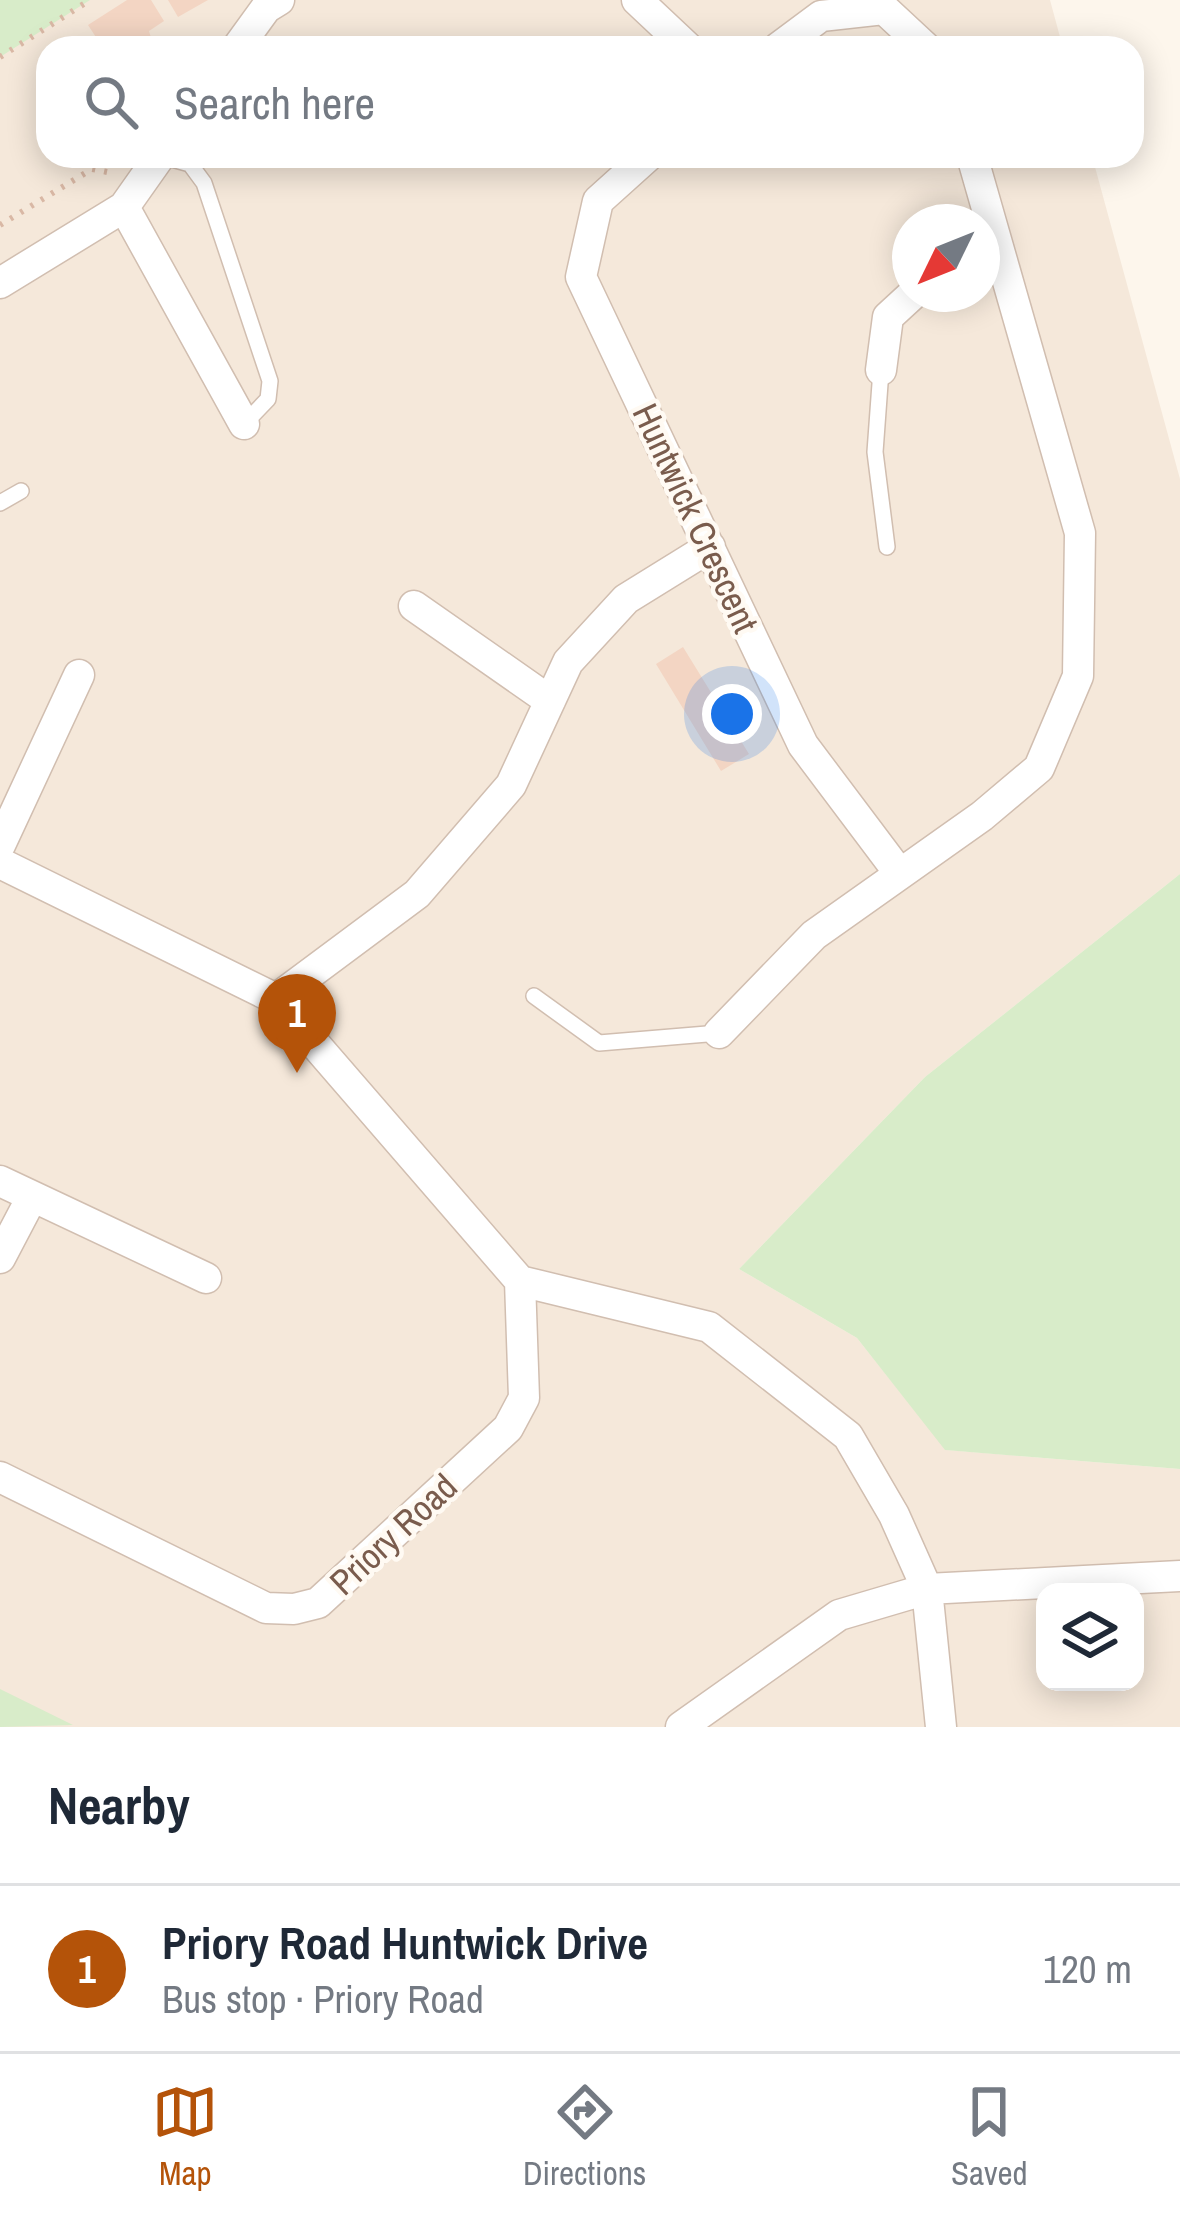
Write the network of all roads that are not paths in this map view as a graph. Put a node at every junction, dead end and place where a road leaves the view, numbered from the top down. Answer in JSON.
{"nodes":[{"id":1,"x":279,"y":0,"type":"edge"},
{"id":2,"x":637,"y":0,"type":"edge"},
{"id":3,"x":885,"y":4,"type":"edge"},
{"id":4,"x":246,"y":36,"type":"edge"},
{"id":5,"x":675,"y":36,"type":"edge"},
{"id":6,"x":794,"y":36,"type":"edge"},
{"id":7,"x":915,"y":36,"type":"edge"},
{"id":8,"x":152,"y":168,"type":"edge"},
{"id":9,"x":193,"y":168,"type":"edge"},
{"id":10,"x":635,"y":168,"type":"edge"},
{"id":11,"x":974,"y":168,"type":"edge"},
{"id":12,"x":130,"y":199,"type":"junction"},
{"id":13,"x":982,"y":204,"type":"edge"},
{"id":14,"x":1000,"y":272,"type":"edge"},
{"id":15,"x":0,"y":284,"type":"edge"},
{"id":16,"x":893,"y":312,"type":"edge"},
{"id":17,"x":881,"y":370,"type":"joint"},
{"id":18,"x":244,"y":424,"type":"joint"},
{"id":19,"x":21,"y":491,"type":"dead end"},
{"id":20,"x":0,"y":503,"type":"edge"},
{"id":21,"x":710,"y":547,"type":"junction"},
{"id":22,"x":887,"y":547,"type":"dead end"},
{"id":23,"x":414,"y":606,"type":"dead end"},
{"id":24,"x":80,"y":675,"type":"dead end"},
{"id":25,"x":550,"y":700,"type":"junction"},
{"id":26,"x":0,"y":845,"type":"edge"},
{"id":27,"x":0,"y":863,"type":"edge"},
{"id":28,"x":900,"y":874,"type":"junction"},
{"id":29,"x":535,"y":996,"type":"dead end"},
{"id":30,"x":276,"y":999,"type":"junction"},
{"id":31,"x":719,"y":1033,"type":"joint"},
{"id":32,"x":0,"y":1181,"type":"edge"},
{"id":33,"x":32,"y":1197,"type":"junction"},
{"id":34,"x":0,"y":1258,"type":"edge"},
{"id":35,"x":206,"y":1278,"type":"dead end"},
{"id":36,"x":520,"y":1281,"type":"junction"},
{"id":37,"x":0,"y":1478,"type":"edge"},
{"id":38,"x":1180,"y":1576,"type":"edge"},
{"id":39,"x":927,"y":1589,"type":"junction"},
{"id":40,"x":681,"y":1727,"type":"edge"},
{"id":41,"x":941,"y":1727,"type":"edge"}],
"edges":[{"from":1,"to":4,"type":"street"},
{"from":2,"to":5,"type":"street"},
{"from":3,"to":6,"type":"street"},
{"from":3,"to":7,"type":"street"},
{"from":8,"to":12,"type":"street"},
{"from":9,"to":18,"type":"lane"},
{"from":10,"to":21,"type":"street","name":"Huntwick Crescent"},
{"from":11,"to":13,"type":"street"},
{"from":12,"to":15,"type":"street"},
{"from":12,"to":18,"type":"street"},
{"from":14,"to":28,"type":"street"},
{"from":16,"to":17,"type":"street"},
{"from":17,"to":22,"type":"lane"},
{"from":19,"to":20,"type":"lane"},
{"from":21,"to":25,"type":"street"},
{"from":21,"to":28,"type":"street","name":"Huntwick Crescent"},
{"from":23,"to":25,"type":"street"},
{"from":24,"to":26,"type":"street"},
{"from":25,"to":30,"type":"street"},
{"from":27,"to":30,"type":"street"},
{"from":28,"to":31,"type":"street"},
{"from":29,"to":31,"type":"lane"},
{"from":30,"to":36,"type":"street"},
{"from":32,"to":33,"type":"street"},
{"from":33,"to":34,"type":"street"},
{"from":33,"to":35,"type":"street"},
{"from":36,"to":37,"type":"street","name":"Priory Road"},
{"from":36,"to":39,"type":"street"},
{"from":38,"to":39,"type":"street"},
{"from":39,"to":40,"type":"street"},
{"from":39,"to":41,"type":"street"}]}
